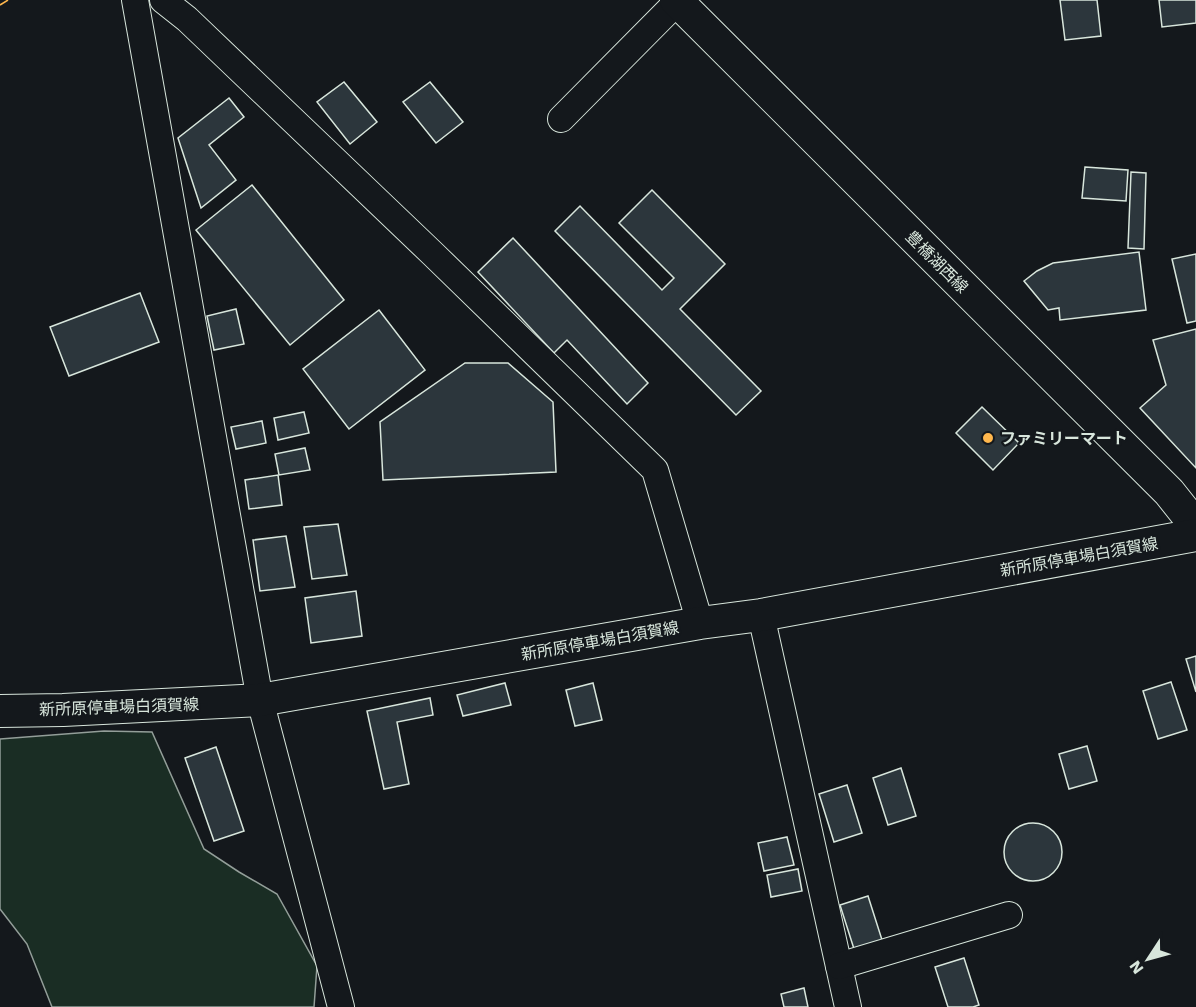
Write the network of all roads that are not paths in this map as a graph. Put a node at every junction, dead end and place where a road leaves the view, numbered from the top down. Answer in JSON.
{"nodes":[{"id":1,"x":135,"y":0,"type":"edge"},
{"id":2,"x":163,"y":0,"type":"edge"},
{"id":3,"x":676,"y":1,"type":"edge"},
{"id":4,"x":561,"y":119,"type":"dead end"},
{"id":5,"x":1196,"y":526,"type":"edge"},
{"id":6,"x":1196,"y":535,"type":"edge"},
{"id":7,"x":760,"y":615,"type":"junction"},
{"id":8,"x":700,"y":623,"type":"junction"},
{"id":9,"x":260,"y":700,"type":"junction"},
{"id":10,"x":0,"y":711,"type":"edge"},
{"id":11,"x":1009,"y":915,"type":"dead end"},
{"id":12,"x":839,"y":966,"type":"junction"},
{"id":13,"x":342,"y":1007,"type":"edge"},
{"id":14,"x":849,"y":1007,"type":"edge"}],
"edges":[{"from":1,"to":9,"type":"street"},
{"from":2,"to":8,"type":"street"},
{"from":3,"to":4,"type":"street"},
{"from":3,"to":5,"type":"main road","name":"豊橋湖西線"},
{"from":6,"to":7,"type":"main road","name":"新所原停車場白須賀線"},
{"from":7,"to":8,"type":"main road","name":"新所原停車場白須賀線"},
{"from":7,"to":12,"type":"street"},
{"from":8,"to":9,"type":"main road","name":"新所原停車場白須賀線"},
{"from":9,"to":10,"type":"main road","name":"新所原停車場白須賀線"},
{"from":9,"to":13,"type":"street"},
{"from":11,"to":12,"type":"street"},
{"from":12,"to":14,"type":"street"}]}
